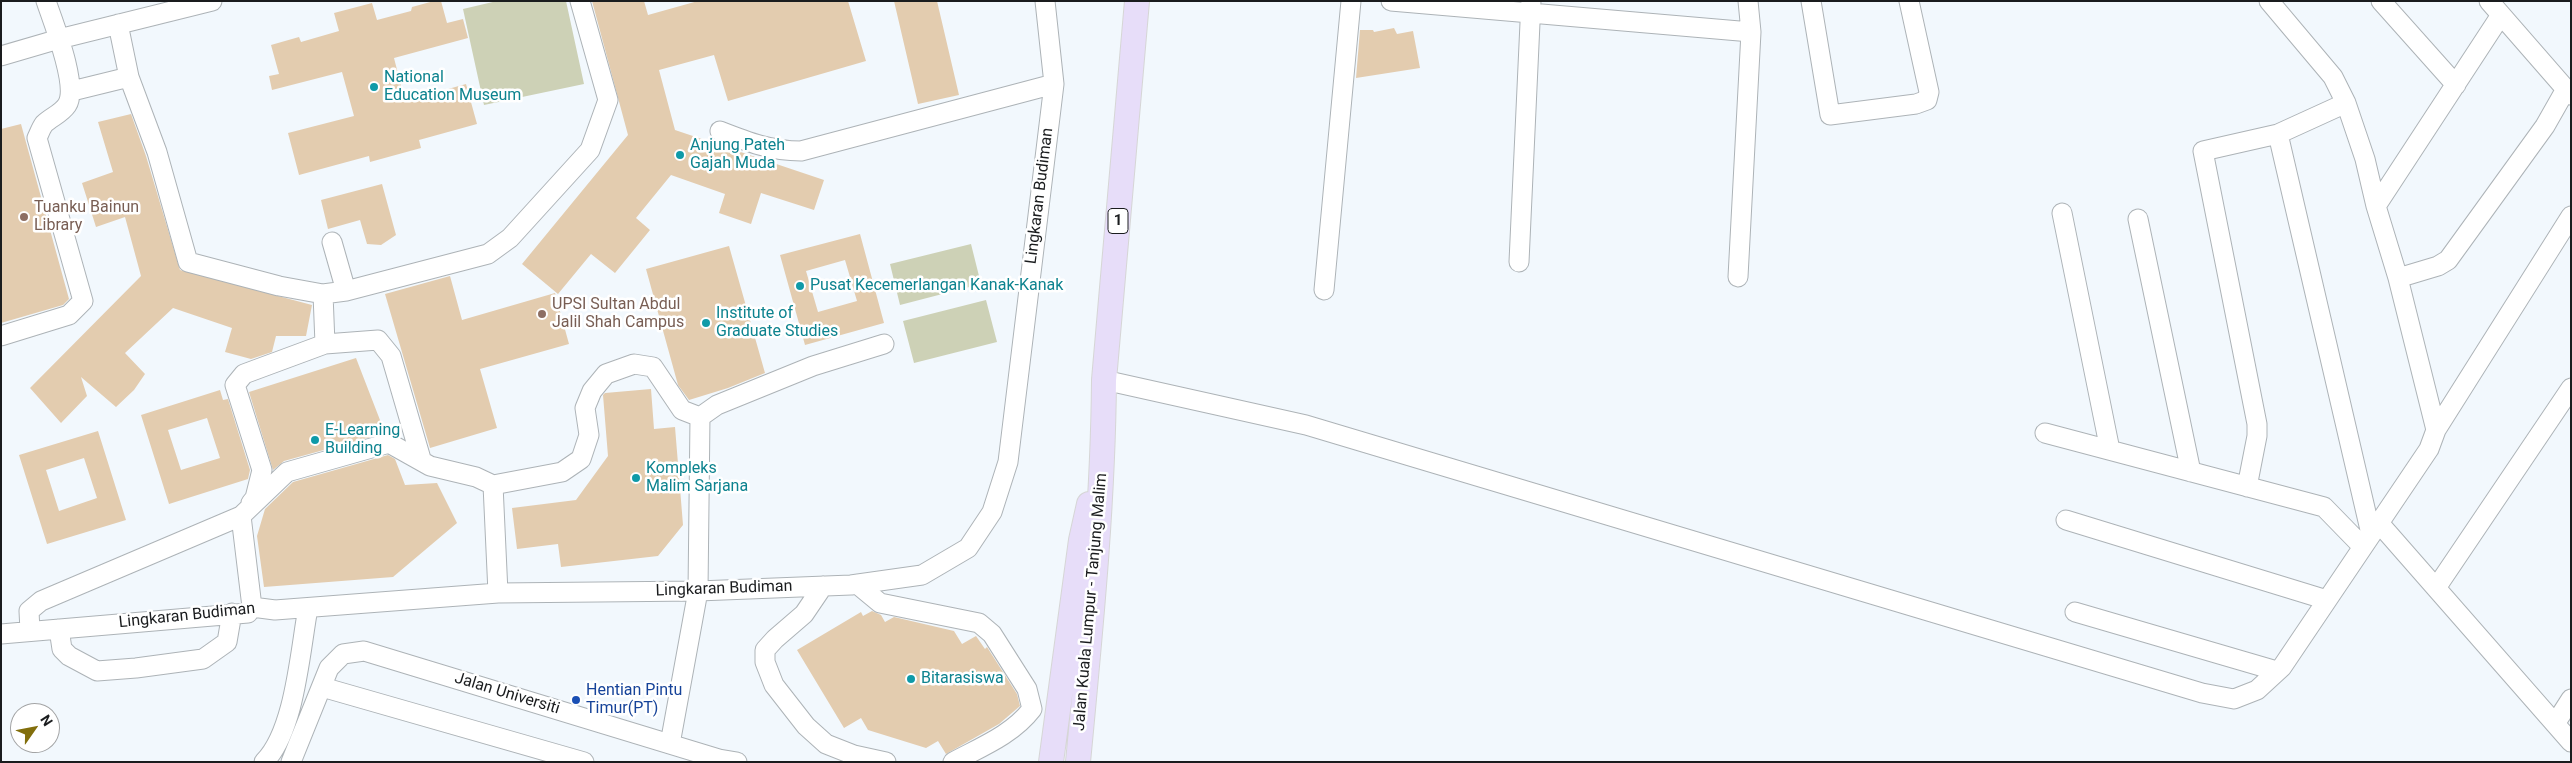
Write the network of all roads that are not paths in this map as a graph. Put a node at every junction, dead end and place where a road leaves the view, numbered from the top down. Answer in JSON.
{"nodes":[{"id":1,"x":46,"y":1,"type":"edge"},
{"id":2,"x":212,"y":1,"type":"edge"},
{"id":3,"x":580,"y":1,"type":"edge"},
{"id":4,"x":1045,"y":1,"type":"edge"},
{"id":5,"x":1138,"y":1,"type":"edge"},
{"id":6,"x":1351,"y":1,"type":"edge"},
{"id":7,"x":1391,"y":1,"type":"edge"},
{"id":8,"x":1748,"y":1,"type":"edge"},
{"id":9,"x":1812,"y":1,"type":"edge"},
{"id":10,"x":1908,"y":1,"type":"edge"},
{"id":11,"x":2269,"y":1,"type":"edge"},
{"id":12,"x":2381,"y":1,"type":"edge"},
{"id":13,"x":1531,"y":7,"type":"edge"},
{"id":14,"x":2495,"y":8,"type":"edge"},
{"id":15,"x":118,"y":24,"type":"junction"},
{"id":16,"x":1751,"y":32,"type":"junction"},
{"id":17,"x":59,"y":39,"type":"junction"},
{"id":18,"x":1,"y":56,"type":"edge"},
{"id":19,"x":129,"y":77,"type":"junction"},
{"id":20,"x":1054,"y":84,"type":"junction"},
{"id":21,"x":2456,"y":85,"type":"junction"},
{"id":22,"x":72,"y":91,"type":"junction"},
{"id":23,"x":2568,"y":92,"type":"edge"},
{"id":24,"x":2346,"y":103,"type":"junction"},
{"id":25,"x":720,"y":131,"type":"dead end"},
{"id":26,"x":2278,"y":134,"type":"junction"},
{"id":27,"x":2376,"y":206,"type":"junction"},
{"id":28,"x":2062,"y":213,"type":"dead end"},
{"id":29,"x":2571,"y":216,"type":"edge"},
{"id":30,"x":2138,"y":219,"type":"dead end"},
{"id":31,"x":332,"y":242,"type":"dead end"},
{"id":32,"x":1519,"y":262,"type":"dead end"},
{"id":33,"x":1738,"y":277,"type":"dead end"},
{"id":34,"x":2398,"y":278,"type":"junction"},
{"id":35,"x":1324,"y":290,"type":"dead end"},
{"id":36,"x":346,"y":291,"type":"junction"},
{"id":37,"x":323,"y":294,"type":"junction"},
{"id":38,"x":1,"y":336,"type":"edge"},
{"id":39,"x":325,"y":344,"type":"junction"},
{"id":40,"x":884,"y":344,"type":"dead end"},
{"id":41,"x":1104,"y":380,"type":"junction"},
{"id":42,"x":2571,"y":388,"type":"edge"},
{"id":43,"x":700,"y":417,"type":"junction"},
{"id":44,"x":2436,"y":430,"type":"junction"},
{"id":45,"x":2045,"y":433,"type":"dead end"},
{"id":46,"x":1103,"y":442,"type":"junction"},
{"id":47,"x":2110,"y":450,"type":"junction"},
{"id":48,"x":421,"y":459,"type":"junction"},
{"id":49,"x":2192,"y":472,"type":"junction"},
{"id":50,"x":493,"y":485,"type":"junction"},
{"id":51,"x":2247,"y":487,"type":"junction"},
{"id":52,"x":240,"y":516,"type":"junction"},
{"id":53,"x":2066,"y":520,"type":"dead end"},
{"id":54,"x":2371,"y":535,"type":"junction"},
{"id":55,"x":857,"y":584,"type":"junction"},
{"id":56,"x":823,"y":586,"type":"junction"},
{"id":57,"x":2436,"y":588,"type":"junction"},
{"id":58,"x":698,"y":591,"type":"junction"},
{"id":59,"x":498,"y":593,"type":"junction"},
{"id":60,"x":2327,"y":600,"type":"junction"},
{"id":61,"x":252,"y":607,"type":"junction"},
{"id":62,"x":308,"y":608,"type":"junction"},
{"id":63,"x":2075,"y":612,"type":"dead end"},
{"id":64,"x":232,"y":613,"type":"junction"},
{"id":65,"x":59,"y":629,"type":"junction"},
{"id":66,"x":30,"y":631,"type":"junction"},
{"id":67,"x":1,"y":634,"type":"edge"},
{"id":68,"x":2277,"y":671,"type":"junction"},
{"id":69,"x":322,"y":687,"type":"junction"},
{"id":70,"x":2571,"y":699,"type":"edge"},
{"id":71,"x":2555,"y":724,"type":"junction"},
{"id":72,"x":2571,"y":742,"type":"edge"},
{"id":73,"x":670,"y":744,"type":"junction"},
{"id":74,"x":864,"y":759,"type":"edge"},
{"id":75,"x":729,"y":761,"type":"edge"},
{"id":76,"x":264,"y":762,"type":"edge"},
{"id":77,"x":291,"y":762,"type":"edge"},
{"id":78,"x":584,"y":762,"type":"edge"},
{"id":79,"x":886,"y":762,"type":"edge"},
{"id":80,"x":953,"y":762,"type":"edge"},
{"id":81,"x":1051,"y":762,"type":"edge"},
{"id":82,"x":1078,"y":762,"type":"edge"}],
"edges":[{"from":1,"to":17,"type":"street"},
{"from":2,"to":15,"type":"street"},
{"from":3,"to":36,"type":"street"},
{"from":4,"to":20,"type":"street","name":"Lingkaran Budiman"},
{"from":5,"to":41,"type":"main road","name":"Jalan Kuala Lumpur - Tanjung Malim","number":"1"},
{"from":6,"to":35,"type":"street"},
{"from":7,"to":13,"type":"street"},
{"from":8,"to":16,"type":"street"},
{"from":9,"to":10,"type":"street"},
{"from":11,"to":24,"type":"street"},
{"from":12,"to":21,"type":"street"},
{"from":13,"to":16,"type":"street"},
{"from":13,"to":32,"type":"street"},
{"from":14,"to":21,"type":"street"},
{"from":14,"to":23,"type":"street"},
{"from":15,"to":17,"type":"street"},
{"from":15,"to":19,"type":"street"},
{"from":16,"to":33,"type":"street"},
{"from":17,"to":18,"type":"street"},
{"from":17,"to":22,"type":"street"},
{"from":19,"to":22,"type":"street"},
{"from":19,"to":37,"type":"street"},
{"from":20,"to":25,"type":"street"},
{"from":20,"to":55,"type":"street","name":"Lingkaran Budiman"},
{"from":21,"to":27,"type":"street"},
{"from":22,"to":38,"type":"street"},
{"from":23,"to":34,"type":"street"},
{"from":24,"to":26,"type":"street"},
{"from":24,"to":27,"type":"street"},
{"from":26,"to":51,"type":"street"},
{"from":26,"to":54,"type":"street"},
{"from":27,"to":34,"type":"street"},
{"from":28,"to":47,"type":"street"},
{"from":29,"to":44,"type":"street"},
{"from":30,"to":49,"type":"street"},
{"from":31,"to":36,"type":"street"},
{"from":34,"to":44,"type":"street"},
{"from":36,"to":37,"type":"street"},
{"from":37,"to":39,"type":"street"},
{"from":39,"to":48,"type":"street"},
{"from":39,"to":52,"type":"street"},
{"from":40,"to":43,"type":"street"},
{"from":41,"to":46,"type":"main road","name":"Jalan Kuala Lumpur - Tanjung Malim","number":"1"},
{"from":41,"to":68,"type":"street"},
{"from":42,"to":57,"type":"street"},
{"from":43,"to":50,"type":"street"},
{"from":43,"to":58,"type":"street"},
{"from":44,"to":54,"type":"street"},
{"from":45,"to":47,"type":"street"},
{"from":46,"to":81,"type":"main road","name":"Jalan Kuala Lumpur - Tanjung Malim","number":"1"},
{"from":46,"to":82,"type":"main road","name":"Jalan Kuala Lumpur - Tanjung Malim","number":"1"},
{"from":47,"to":49,"type":"street"},
{"from":48,"to":50,"type":"street"},
{"from":48,"to":52,"type":"street"},
{"from":49,"to":51,"type":"street"},
{"from":50,"to":59,"type":"street"},
{"from":51,"to":54,"type":"street"},
{"from":52,"to":61,"type":"street"},
{"from":52,"to":66,"type":"street"},
{"from":53,"to":60,"type":"street"},
{"from":54,"to":57,"type":"street"},
{"from":54,"to":60,"type":"street"},
{"from":55,"to":56,"type":"street","name":"Lingkaran Budiman"},
{"from":55,"to":80,"type":"street"},
{"from":56,"to":58,"type":"street","name":"Lingkaran Budiman"},
{"from":56,"to":74,"type":"street"},
{"from":57,"to":71,"type":"street"},
{"from":58,"to":59,"type":"street","name":"Lingkaran Budiman"},
{"from":58,"to":73,"type":"street"},
{"from":59,"to":62,"type":"street","name":"Lingkaran Budiman"},
{"from":60,"to":68,"type":"street"},
{"from":61,"to":62,"type":"street","name":"Lingkaran Budiman"},
{"from":61,"to":64,"type":"street","name":"Lingkaran Budiman"},
{"from":62,"to":76,"type":"street"},
{"from":63,"to":68,"type":"street"},
{"from":64,"to":65,"type":"street","name":"Lingkaran Budiman"},
{"from":64,"to":65,"type":"street"},
{"from":65,"to":66,"type":"street","name":"Lingkaran Budiman"},
{"from":66,"to":67,"type":"street","name":"Lingkaran Budiman"},
{"from":69,"to":73,"type":"street","name":"Jalan Universiti"},
{"from":69,"to":77,"type":"street","name":"Jalan Universiti"},
{"from":69,"to":78,"type":"street"},
{"from":70,"to":71,"type":"street"},
{"from":71,"to":72,"type":"street"},
{"from":73,"to":75,"type":"street","name":"Jalan Universiti"},
{"from":74,"to":79,"type":"street"}]}
